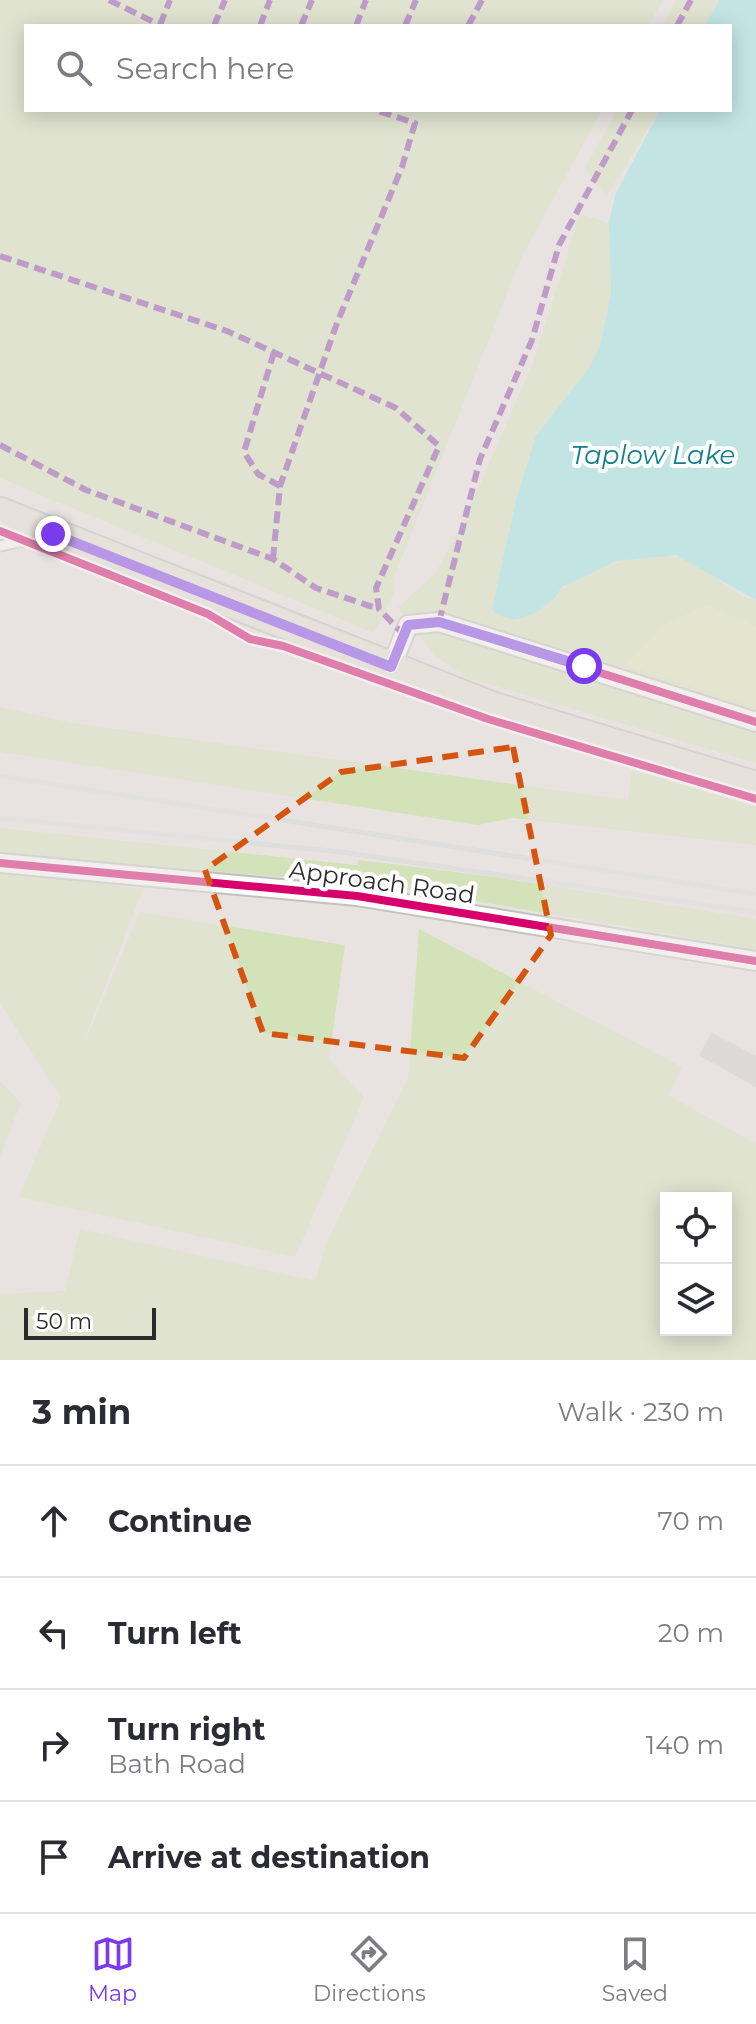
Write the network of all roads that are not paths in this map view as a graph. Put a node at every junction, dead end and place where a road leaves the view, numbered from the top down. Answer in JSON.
{"nodes":[{"id":1,"x":0,"y":512,"type":"edge"},
{"id":2,"x":53,"y":534,"type":"junction"},
{"id":3,"x":0,"y":546,"type":"edge"},
{"id":4,"x":391,"y":667,"type":"junction"},
{"id":5,"x":756,"y":722,"type":"edge"},
{"id":6,"x":756,"y":786,"type":"edge"},
{"id":7,"x":0,"y":863,"type":"edge"},
{"id":8,"x":756,"y":961,"type":"edge"}],
"edges":[{"from":1,"to":2,"type":"main road"},
{"from":2,"to":3,"type":"lane"},
{"from":2,"to":4,"type":"main road"},
{"from":4,"to":5,"type":"street"},
{"from":4,"to":6,"type":"main road"},
{"from":7,"to":8,"type":"street","name":"Approach Road"}]}
